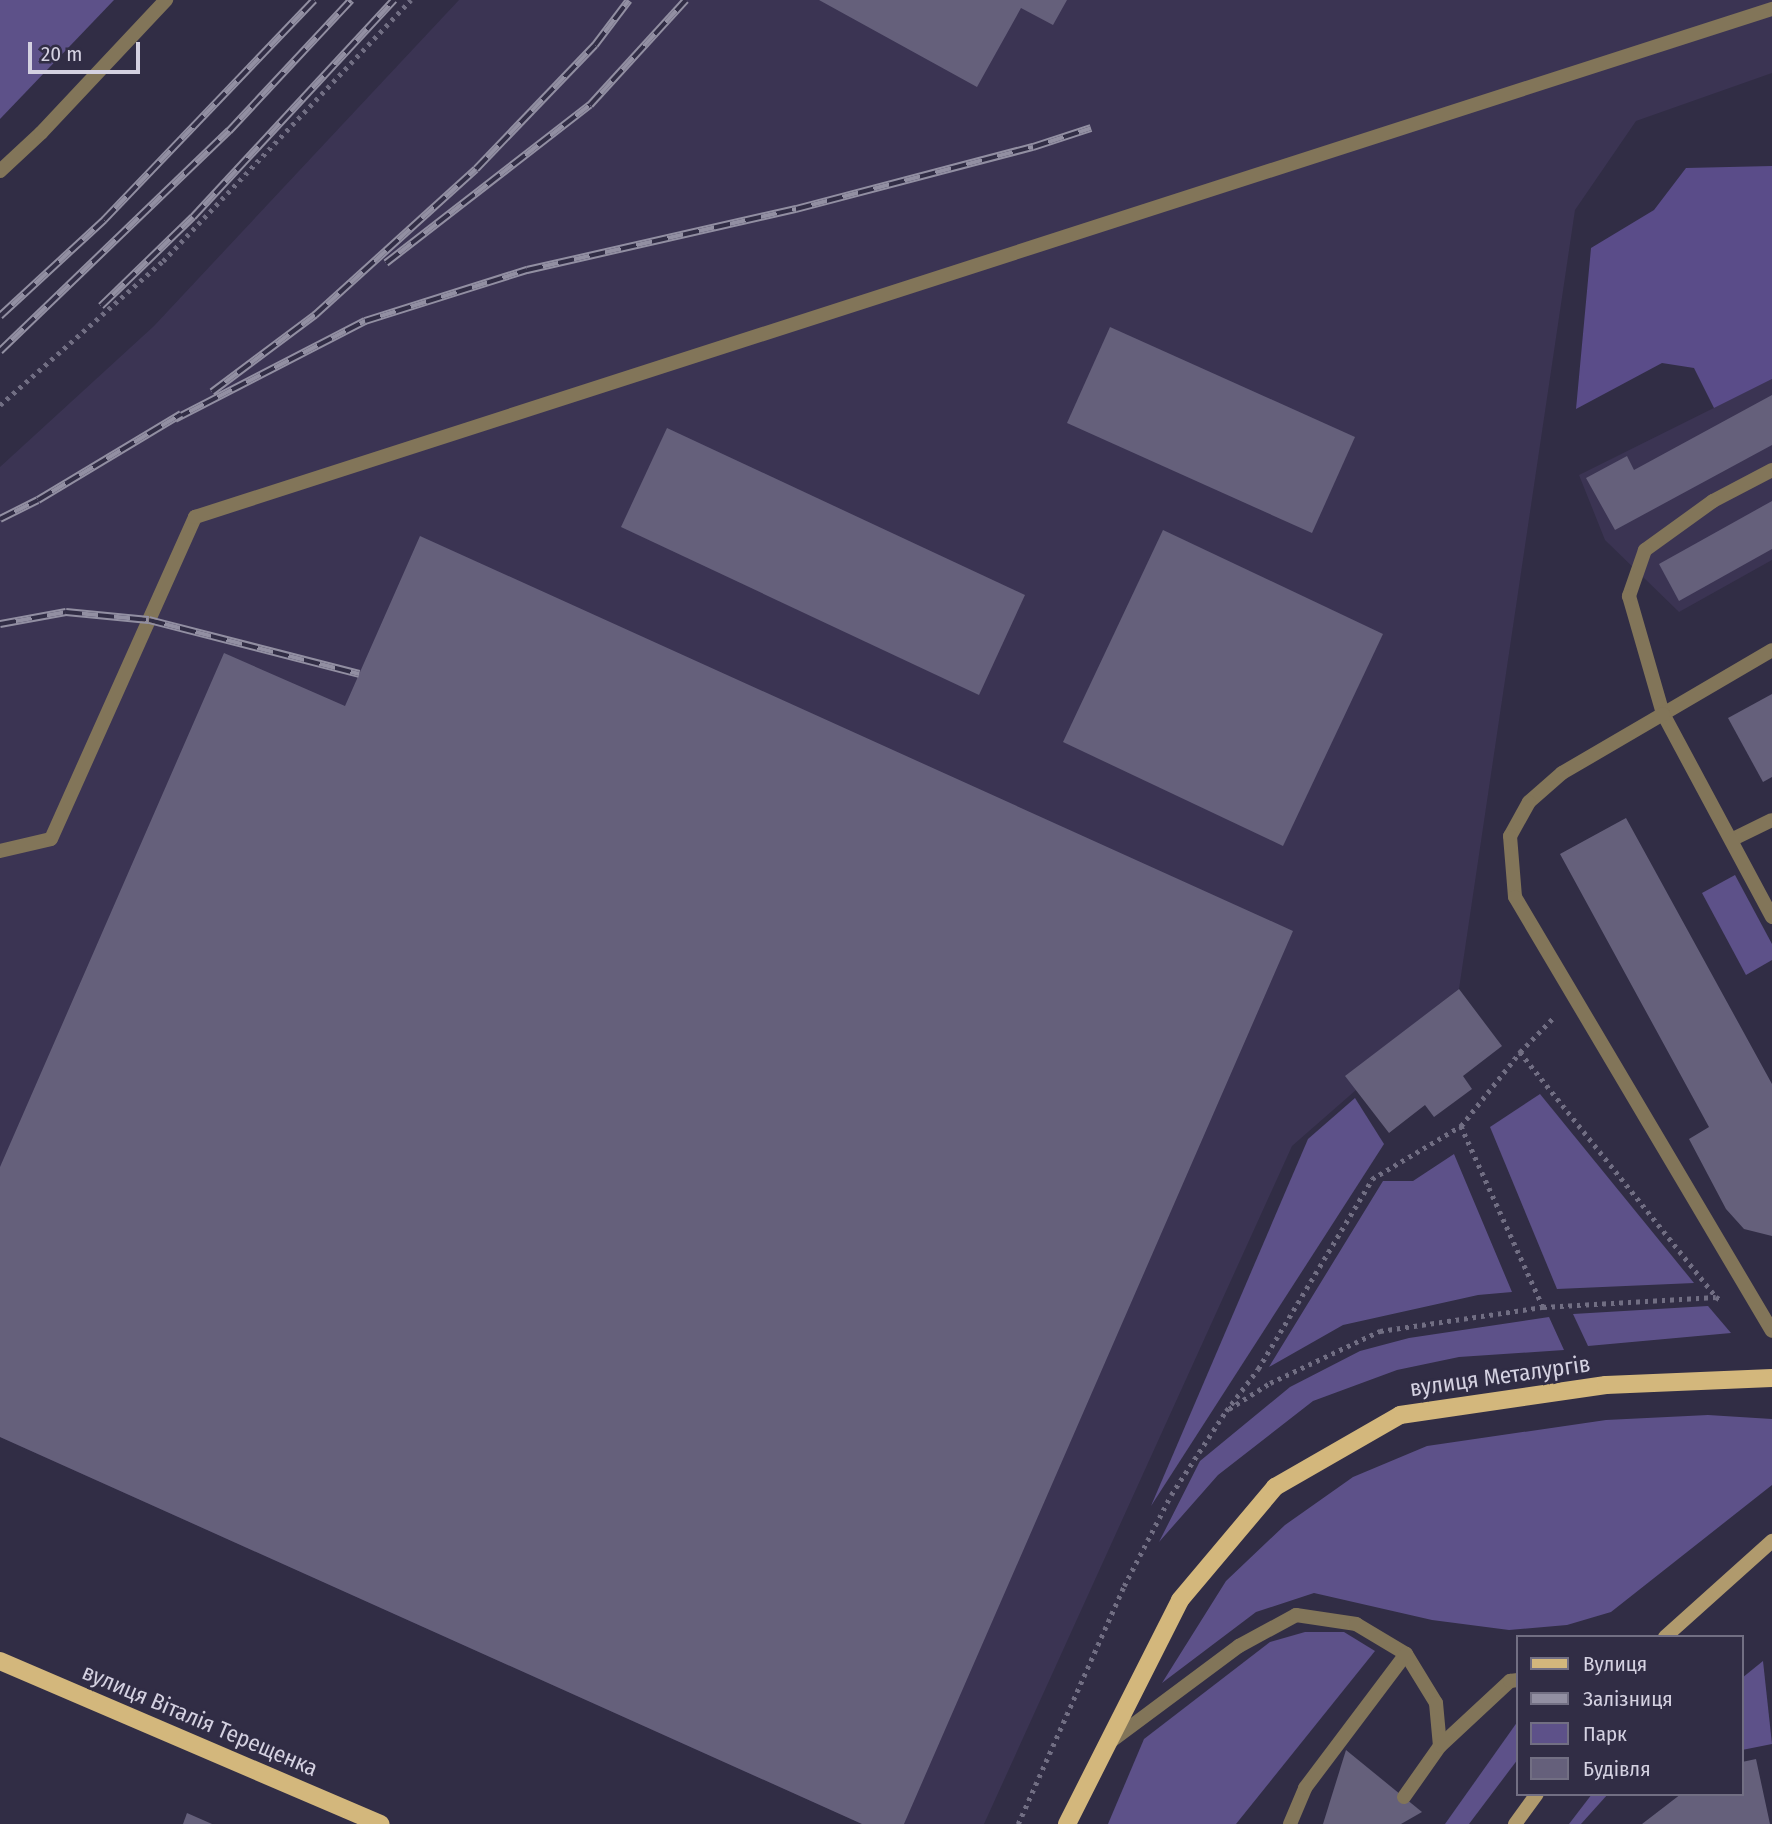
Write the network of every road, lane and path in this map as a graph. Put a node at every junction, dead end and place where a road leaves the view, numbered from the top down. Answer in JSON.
{"nodes":[{"id":1,"x":166,"y":0,"type":"edge"},
{"id":2,"x":411,"y":0,"type":"edge"},
{"id":3,"x":1772,"y":9,"type":"edge"},
{"id":4,"x":0,"y":171,"type":"edge"},
{"id":5,"x":0,"y":405,"type":"edge"},
{"id":6,"x":1772,"y":470,"type":"edge"},
{"id":7,"x":1772,"y":650,"type":"edge"},
{"id":8,"x":1663,"y":714,"type":"junction"},
{"id":9,"x":1772,"y":820,"type":"edge"},
{"id":10,"x":1733,"y":839,"type":"junction"},
{"id":11,"x":0,"y":851,"type":"edge"},
{"id":12,"x":1772,"y":917,"type":"edge"},
{"id":13,"x":1572,"y":997,"type":"junction"},
{"id":14,"x":1520,"y":1052,"type":"junction"},
{"id":15,"x":1461,"y":1126,"type":"junction"},
{"id":16,"x":1716,"y":1297,"type":"junction"},
{"id":17,"x":1726,"y":1303,"type":"dead end"},
{"id":18,"x":1543,"y":1307,"type":"junction"},
{"id":19,"x":1770,"y":1326,"type":"edge"},
{"id":20,"x":1772,"y":1378,"type":"edge"},
{"id":21,"x":1226,"y":1411,"type":"junction"},
{"id":22,"x":1772,"y":1541,"type":"edge"},
{"id":23,"x":1667,"y":1635,"type":"edge"},
{"id":24,"x":1406,"y":1654,"type":"junction"},
{"id":25,"x":0,"y":1661,"type":"edge"},
{"id":26,"x":1516,"y":1680,"type":"edge"},
{"id":27,"x":1105,"y":1745,"type":"junction"},
{"id":28,"x":1440,"y":1746,"type":"junction"},
{"id":29,"x":1535,"y":1796,"type":"edge"},
{"id":30,"x":1404,"y":1797,"type":"dead end"},
{"id":31,"x":381,"y":1824,"type":"edge"},
{"id":32,"x":1018,"y":1824,"type":"edge"},
{"id":33,"x":1067,"y":1824,"type":"edge"},
{"id":34,"x":1290,"y":1824,"type":"edge"},
{"id":35,"x":1514,"y":1824,"type":"edge"}],
"edges":[{"from":1,"to":4,"type":"lane"},
{"from":2,"to":5,"type":"path"},
{"from":3,"to":11,"type":"lane"},
{"from":6,"to":8,"type":"lane"},
{"from":7,"to":8,"type":"lane"},
{"from":8,"to":10,"type":"lane"},
{"from":8,"to":13,"type":"lane"},
{"from":9,"to":10,"type":"lane"},
{"from":10,"to":12,"type":"lane"},
{"from":13,"to":14,"type":"path"},
{"from":13,"to":19,"type":"lane"},
{"from":14,"to":15,"type":"path"},
{"from":14,"to":16,"type":"path"},
{"from":15,"to":18,"type":"path"},
{"from":15,"to":21,"type":"path"},
{"from":16,"to":17,"type":"path"},
{"from":16,"to":18,"type":"path"},
{"from":18,"to":21,"type":"path"},
{"from":20,"to":27,"type":"main road","name":"вулиця Металургів"},
{"from":21,"to":32,"type":"path"},
{"from":22,"to":23,"type":"main road"},
{"from":24,"to":27,"type":"lane"},
{"from":24,"to":28,"type":"lane"},
{"from":24,"to":34,"type":"lane"},
{"from":25,"to":31,"type":"main road","name":"вулиця Віталія Терещенка"},
{"from":26,"to":28,"type":"lane"},
{"from":27,"to":33,"type":"main road","name":"вулиця Металургів"},
{"from":28,"to":30,"type":"lane"},
{"from":29,"to":35,"type":"main road"}]}
